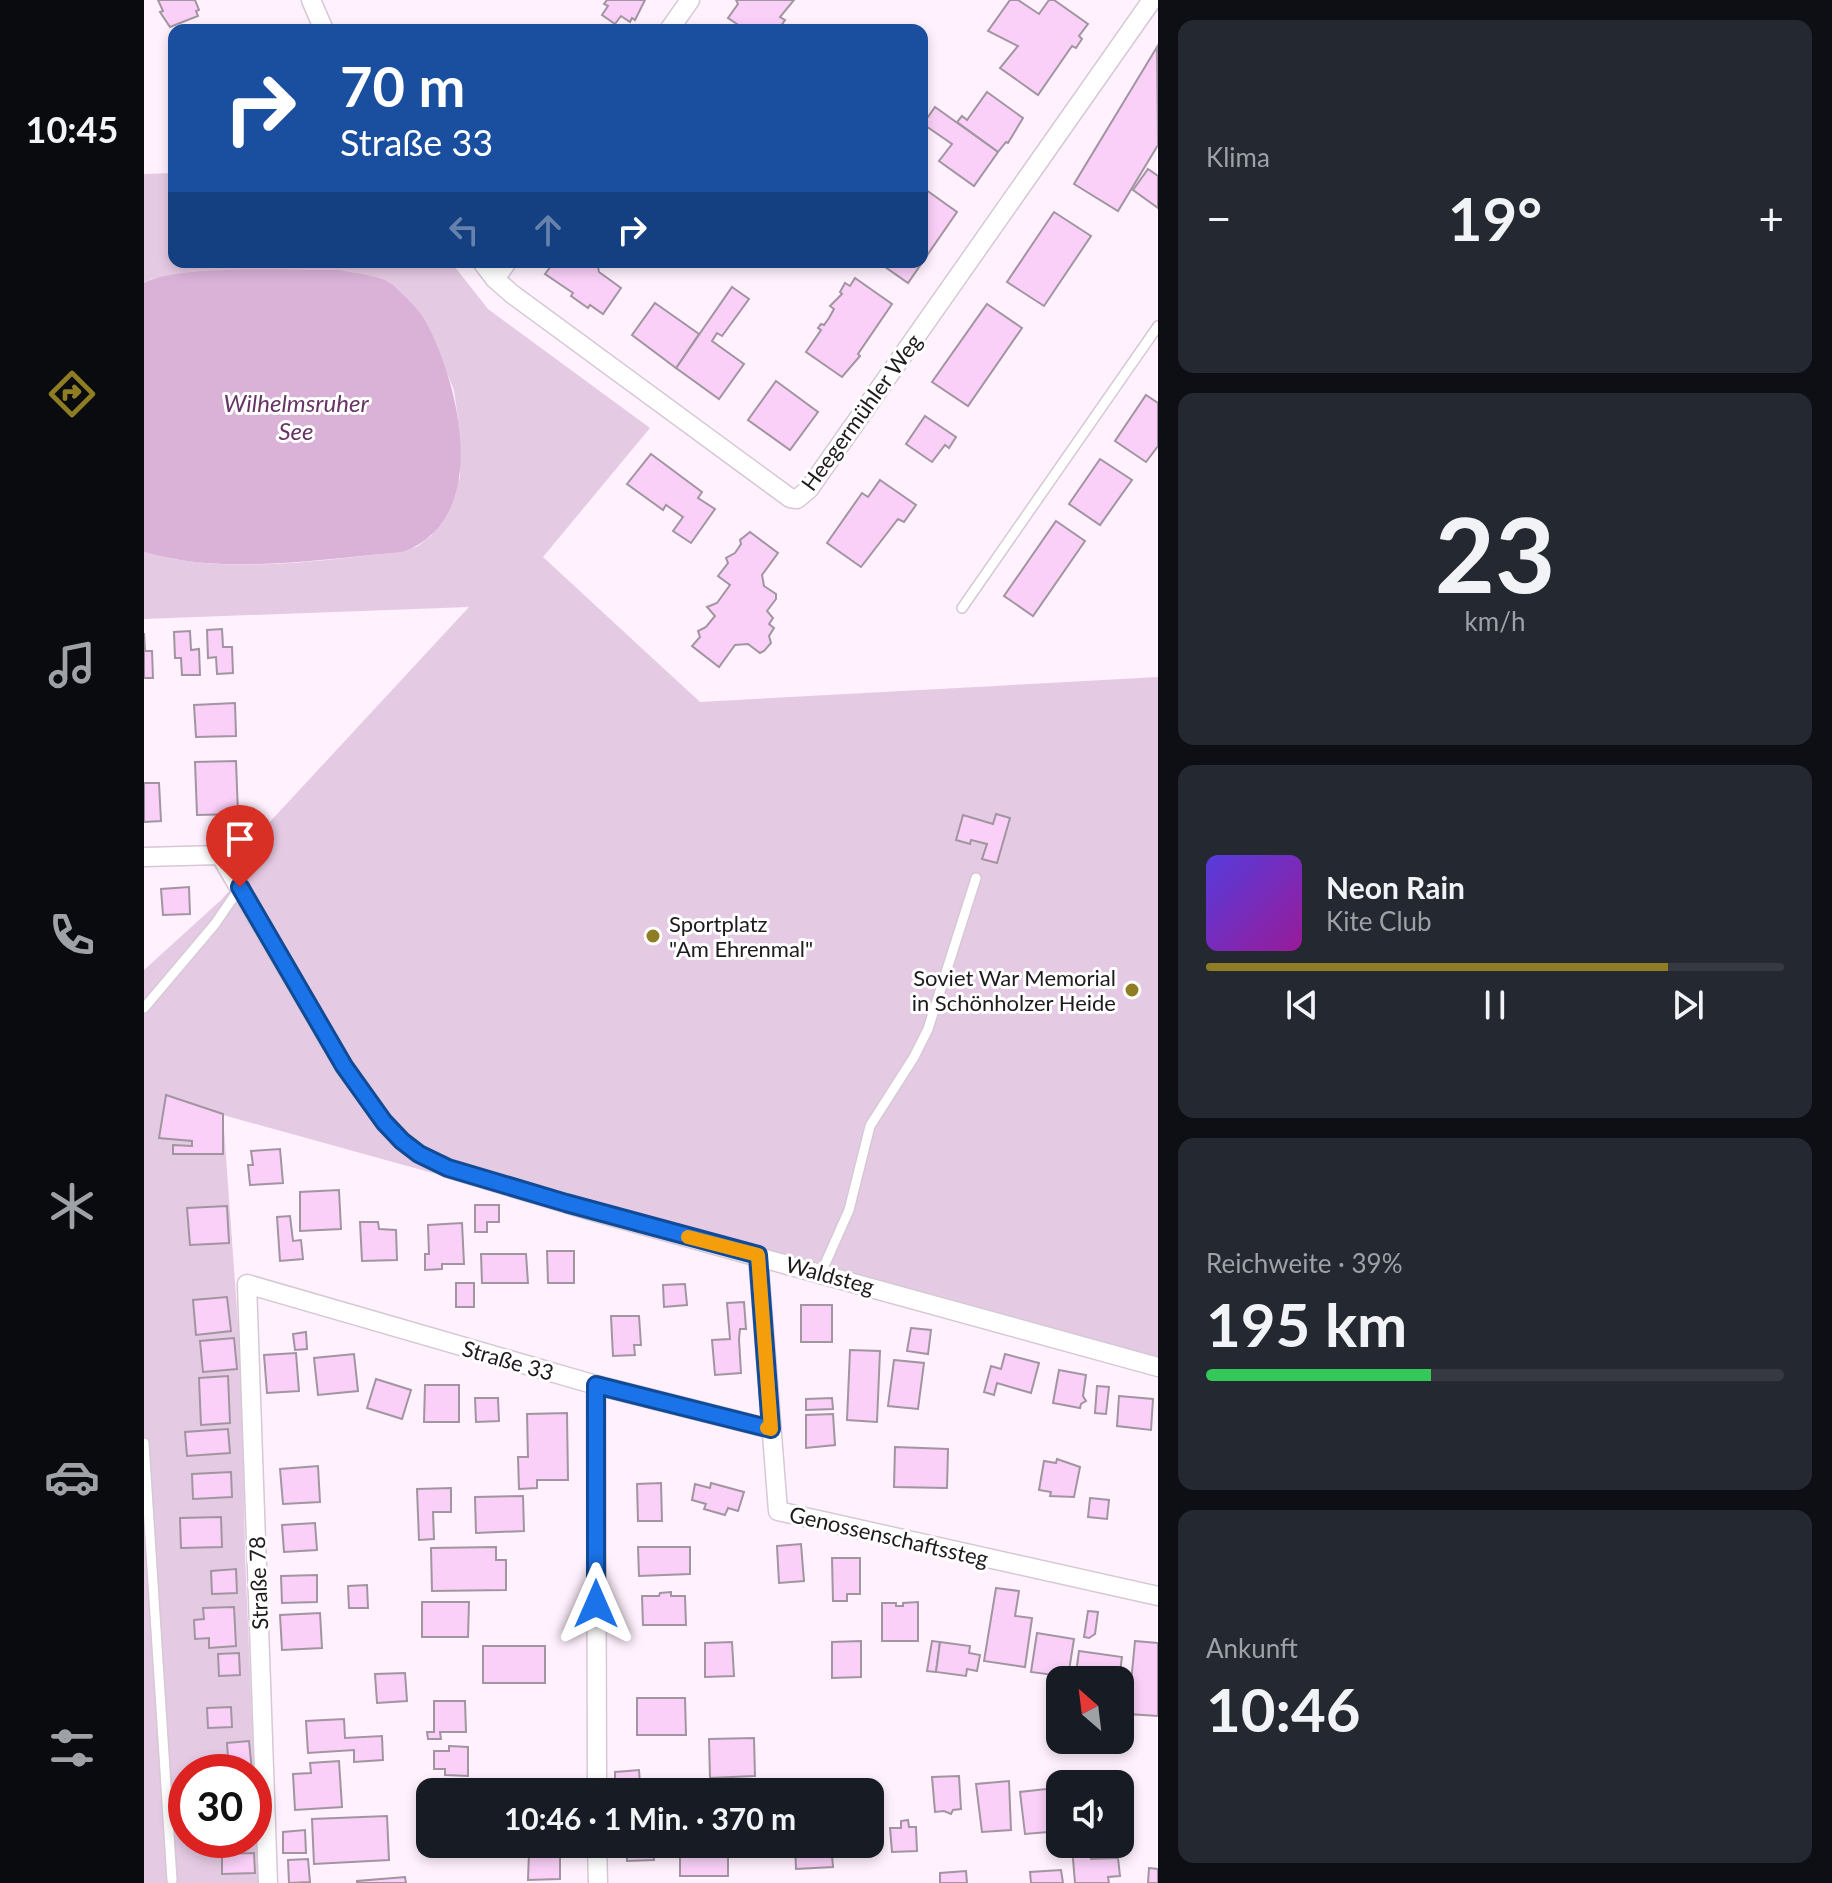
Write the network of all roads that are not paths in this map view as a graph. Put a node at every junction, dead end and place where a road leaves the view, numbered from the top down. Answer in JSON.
{"nodes":[{"id":1,"x":311,"y":0,"type":"edge"},
{"id":2,"x":690,"y":0,"type":"edge"},
{"id":3,"x":1152,"y":0,"type":"edge"},
{"id":4,"x":321,"y":24,"type":"edge"},
{"id":5,"x":673,"y":24,"type":"edge"},
{"id":6,"x":487,"y":268,"type":"edge"},
{"id":7,"x":503,"y":268,"type":"edge"},
{"id":8,"x":495,"y":279,"type":"junction"},
{"id":9,"x":1158,"y":326,"type":"edge"},
{"id":10,"x":962,"y":608,"type":"dead end"},
{"id":11,"x":144,"y":857,"type":"edge"},
{"id":12,"x":976,"y":878,"type":"dead end"},
{"id":13,"x":240,"y":887,"type":"junction"},
{"id":14,"x":144,"y":1008,"type":"edge"},
{"id":15,"x":758,"y":1255,"type":"junction"},
{"id":16,"x":821,"y":1273,"type":"junction"},
{"id":17,"x":247,"y":1284,"type":"joint"},
{"id":18,"x":1158,"y":1367,"type":"edge"},
{"id":19,"x":596,"y":1385,"type":"junction"},
{"id":20,"x":771,"y":1429,"type":"junction"},
{"id":21,"x":144,"y":1443,"type":"edge"},
{"id":22,"x":1158,"y":1596,"type":"edge"},
{"id":23,"x":597,"y":1778,"type":"edge"},
{"id":24,"x":597,"y":1858,"type":"edge"},
{"id":25,"x":172,"y":1880,"type":"dead end"},
{"id":26,"x":268,"y":1883,"type":"edge"},
{"id":27,"x":598,"y":1883,"type":"edge"}],
"edges":[{"from":1,"to":4,"type":"street"},
{"from":2,"to":5,"type":"street"},
{"from":3,"to":8,"type":"street","name":"Heegermühler Weg"},
{"from":6,"to":8,"type":"street","name":"Heegermühler Weg"},
{"from":7,"to":8,"type":"street"},
{"from":9,"to":10,"type":"lane"},
{"from":11,"to":13,"type":"street","name":"Waldsteg"},
{"from":12,"to":16,"type":"lane"},
{"from":13,"to":14,"type":"lane"},
{"from":13,"to":15,"type":"street","name":"Waldsteg"},
{"from":15,"to":16,"type":"street","name":"Waldsteg"},
{"from":15,"to":20,"type":"street","name":"Genossenschaftssteg"},
{"from":16,"to":18,"type":"street","name":"Waldsteg"},
{"from":17,"to":19,"type":"street","name":"Straße 33"},
{"from":17,"to":26,"type":"street","name":"Straße 78"},
{"from":19,"to":20,"type":"street","name":"Straße 33"},
{"from":19,"to":23,"type":"street"},
{"from":20,"to":22,"type":"street","name":"Genossenschaftssteg"},
{"from":21,"to":25,"type":"lane"},
{"from":24,"to":27,"type":"street"}]}
